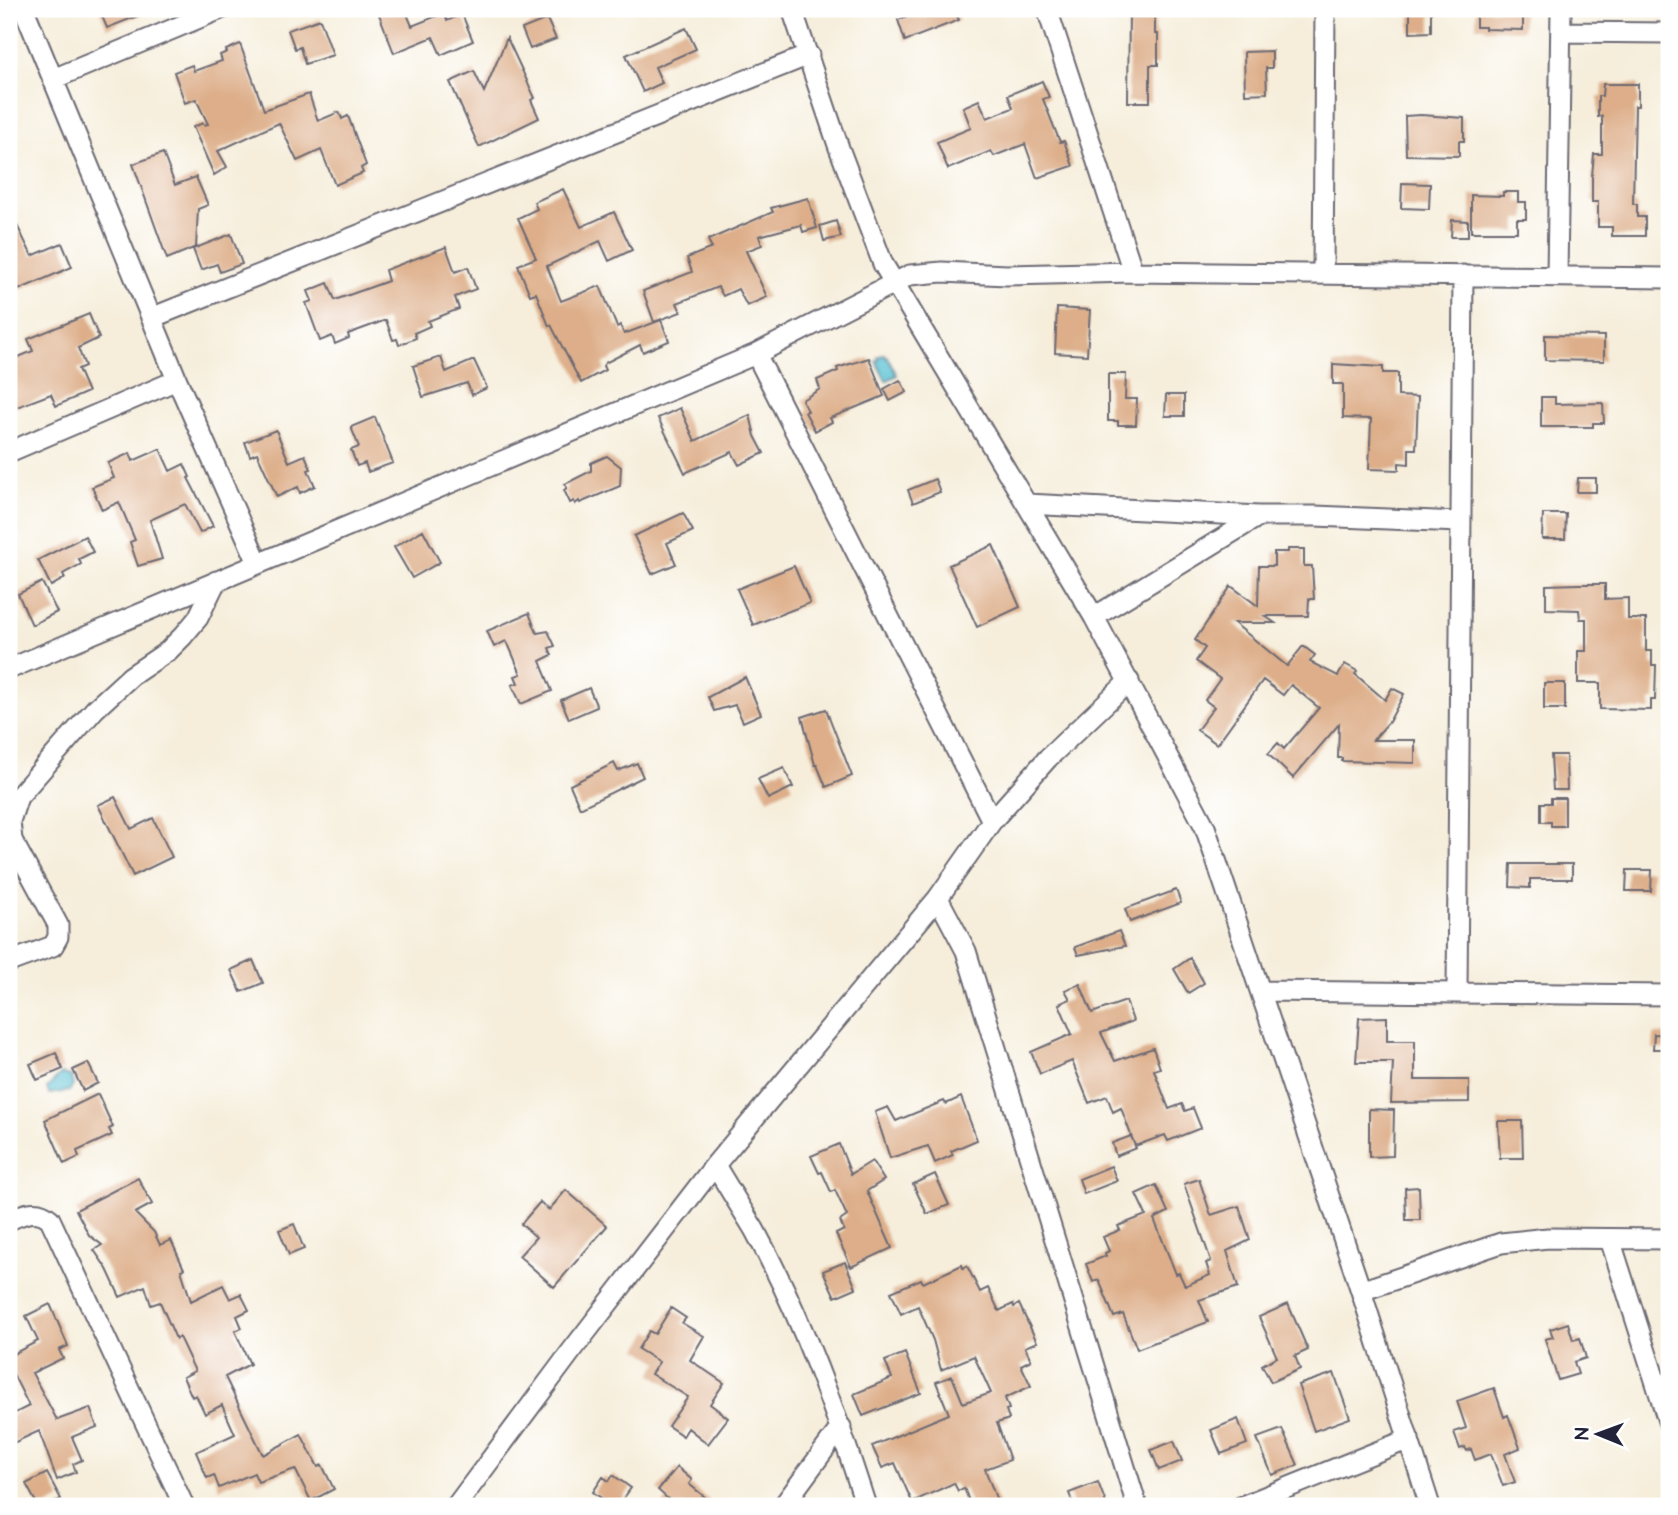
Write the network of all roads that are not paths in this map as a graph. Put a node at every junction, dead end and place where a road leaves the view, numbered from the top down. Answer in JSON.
{"nodes":[{"id":1,"x":24,"y":9,"type":"edge"},
{"id":2,"x":221,"y":9,"type":"edge"},
{"id":3,"x":792,"y":9,"type":"edge"},
{"id":4,"x":1047,"y":9,"type":"edge"},
{"id":5,"x":1325,"y":9,"type":"edge"},
{"id":6,"x":1561,"y":9,"type":"edge"},
{"id":7,"x":1561,"y":32,"type":"junction"},
{"id":8,"x":1669,"y":33,"type":"edge"},
{"id":9,"x":809,"y":55,"type":"junction"},
{"id":10,"x":53,"y":79,"type":"junction"},
{"id":11,"x":1133,"y":272,"type":"junction"},
{"id":12,"x":1323,"y":274,"type":"junction"},
{"id":13,"x":1463,"y":275,"type":"junction"},
{"id":14,"x":1557,"y":276,"type":"junction"},
{"id":15,"x":1669,"y":278,"type":"edge"},
{"id":16,"x":893,"y":283,"type":"junction"},
{"id":17,"x":151,"y":318,"type":"junction"},
{"id":18,"x":756,"y":354,"type":"junction"},
{"id":19,"x":177,"y":380,"type":"junction"},
{"id":20,"x":9,"y":452,"type":"edge"},
{"id":21,"x":1027,"y":504,"type":"junction"},
{"id":22,"x":1259,"y":516,"type":"junction"},
{"id":23,"x":1460,"y":522,"type":"junction"},
{"id":24,"x":258,"y":563,"type":"junction"},
{"id":25,"x":216,"y":581,"type":"junction"},
{"id":26,"x":1094,"y":617,"type":"junction"},
{"id":27,"x":9,"y":668,"type":"edge"},
{"id":28,"x":1129,"y":681,"type":"junction"},
{"id":29,"x":992,"y":821,"type":"junction"},
{"id":30,"x":938,"y":898,"type":"junction"},
{"id":31,"x":9,"y":962,"type":"edge"},
{"id":32,"x":1261,"y":990,"type":"junction"},
{"id":33,"x":1457,"y":992,"type":"junction"},
{"id":34,"x":1669,"y":995,"type":"edge"},
{"id":35,"x":715,"y":1165,"type":"junction"},
{"id":36,"x":9,"y":1220,"type":"edge"},
{"id":37,"x":1610,"y":1239,"type":"junction"},
{"id":38,"x":1669,"y":1239,"type":"edge"},
{"id":39,"x":1361,"y":1291,"type":"junction"},
{"id":40,"x":1669,"y":1423,"type":"edge"},
{"id":41,"x":841,"y":1427,"type":"junction"},
{"id":42,"x":1409,"y":1439,"type":"junction"},
{"id":43,"x":184,"y":1506,"type":"edge"},
{"id":44,"x":456,"y":1506,"type":"edge"},
{"id":45,"x":783,"y":1506,"type":"edge"},
{"id":46,"x":866,"y":1506,"type":"edge"},
{"id":47,"x":1137,"y":1506,"type":"edge"},
{"id":48,"x":1242,"y":1506,"type":"edge"},
{"id":49,"x":1430,"y":1506,"type":"edge"}],
"edges":[{"from":1,"to":10,"type":"street"},
{"from":2,"to":10,"type":"street"},
{"from":3,"to":9,"type":"street"},
{"from":4,"to":11,"type":"street"},
{"from":5,"to":12,"type":"street"},
{"from":6,"to":7,"type":"street"},
{"from":7,"to":8,"type":"street"},
{"from":7,"to":14,"type":"street"},
{"from":9,"to":16,"type":"street"},
{"from":9,"to":17,"type":"street"},
{"from":10,"to":17,"type":"street"},
{"from":11,"to":12,"type":"street"},
{"from":11,"to":16,"type":"street"},
{"from":12,"to":13,"type":"street"},
{"from":13,"to":14,"type":"street"},
{"from":13,"to":23,"type":"street"},
{"from":14,"to":15,"type":"street"},
{"from":16,"to":18,"type":"street"},
{"from":16,"to":21,"type":"street"},
{"from":17,"to":19,"type":"street"},
{"from":18,"to":24,"type":"street"},
{"from":18,"to":29,"type":"street"},
{"from":19,"to":20,"type":"street"},
{"from":19,"to":24,"type":"street"},
{"from":21,"to":22,"type":"street"},
{"from":21,"to":26,"type":"street"},
{"from":22,"to":23,"type":"street"},
{"from":22,"to":26,"type":"street"},
{"from":23,"to":33,"type":"street"},
{"from":24,"to":25,"type":"street"},
{"from":25,"to":27,"type":"street"},
{"from":25,"to":31,"type":"street"},
{"from":26,"to":28,"type":"street"},
{"from":28,"to":29,"type":"street"},
{"from":28,"to":32,"type":"street"},
{"from":29,"to":30,"type":"street"},
{"from":30,"to":35,"type":"street"},
{"from":30,"to":47,"type":"street"},
{"from":32,"to":33,"type":"street"},
{"from":32,"to":39,"type":"street"},
{"from":33,"to":34,"type":"street"},
{"from":35,"to":41,"type":"street"},
{"from":35,"to":44,"type":"street"},
{"from":36,"to":43,"type":"street"},
{"from":37,"to":38,"type":"street"},
{"from":37,"to":39,"type":"street"},
{"from":37,"to":40,"type":"street"},
{"from":39,"to":42,"type":"street"},
{"from":41,"to":45,"type":"street"},
{"from":41,"to":46,"type":"street"},
{"from":42,"to":48,"type":"street"},
{"from":42,"to":49,"type":"street"}]}
